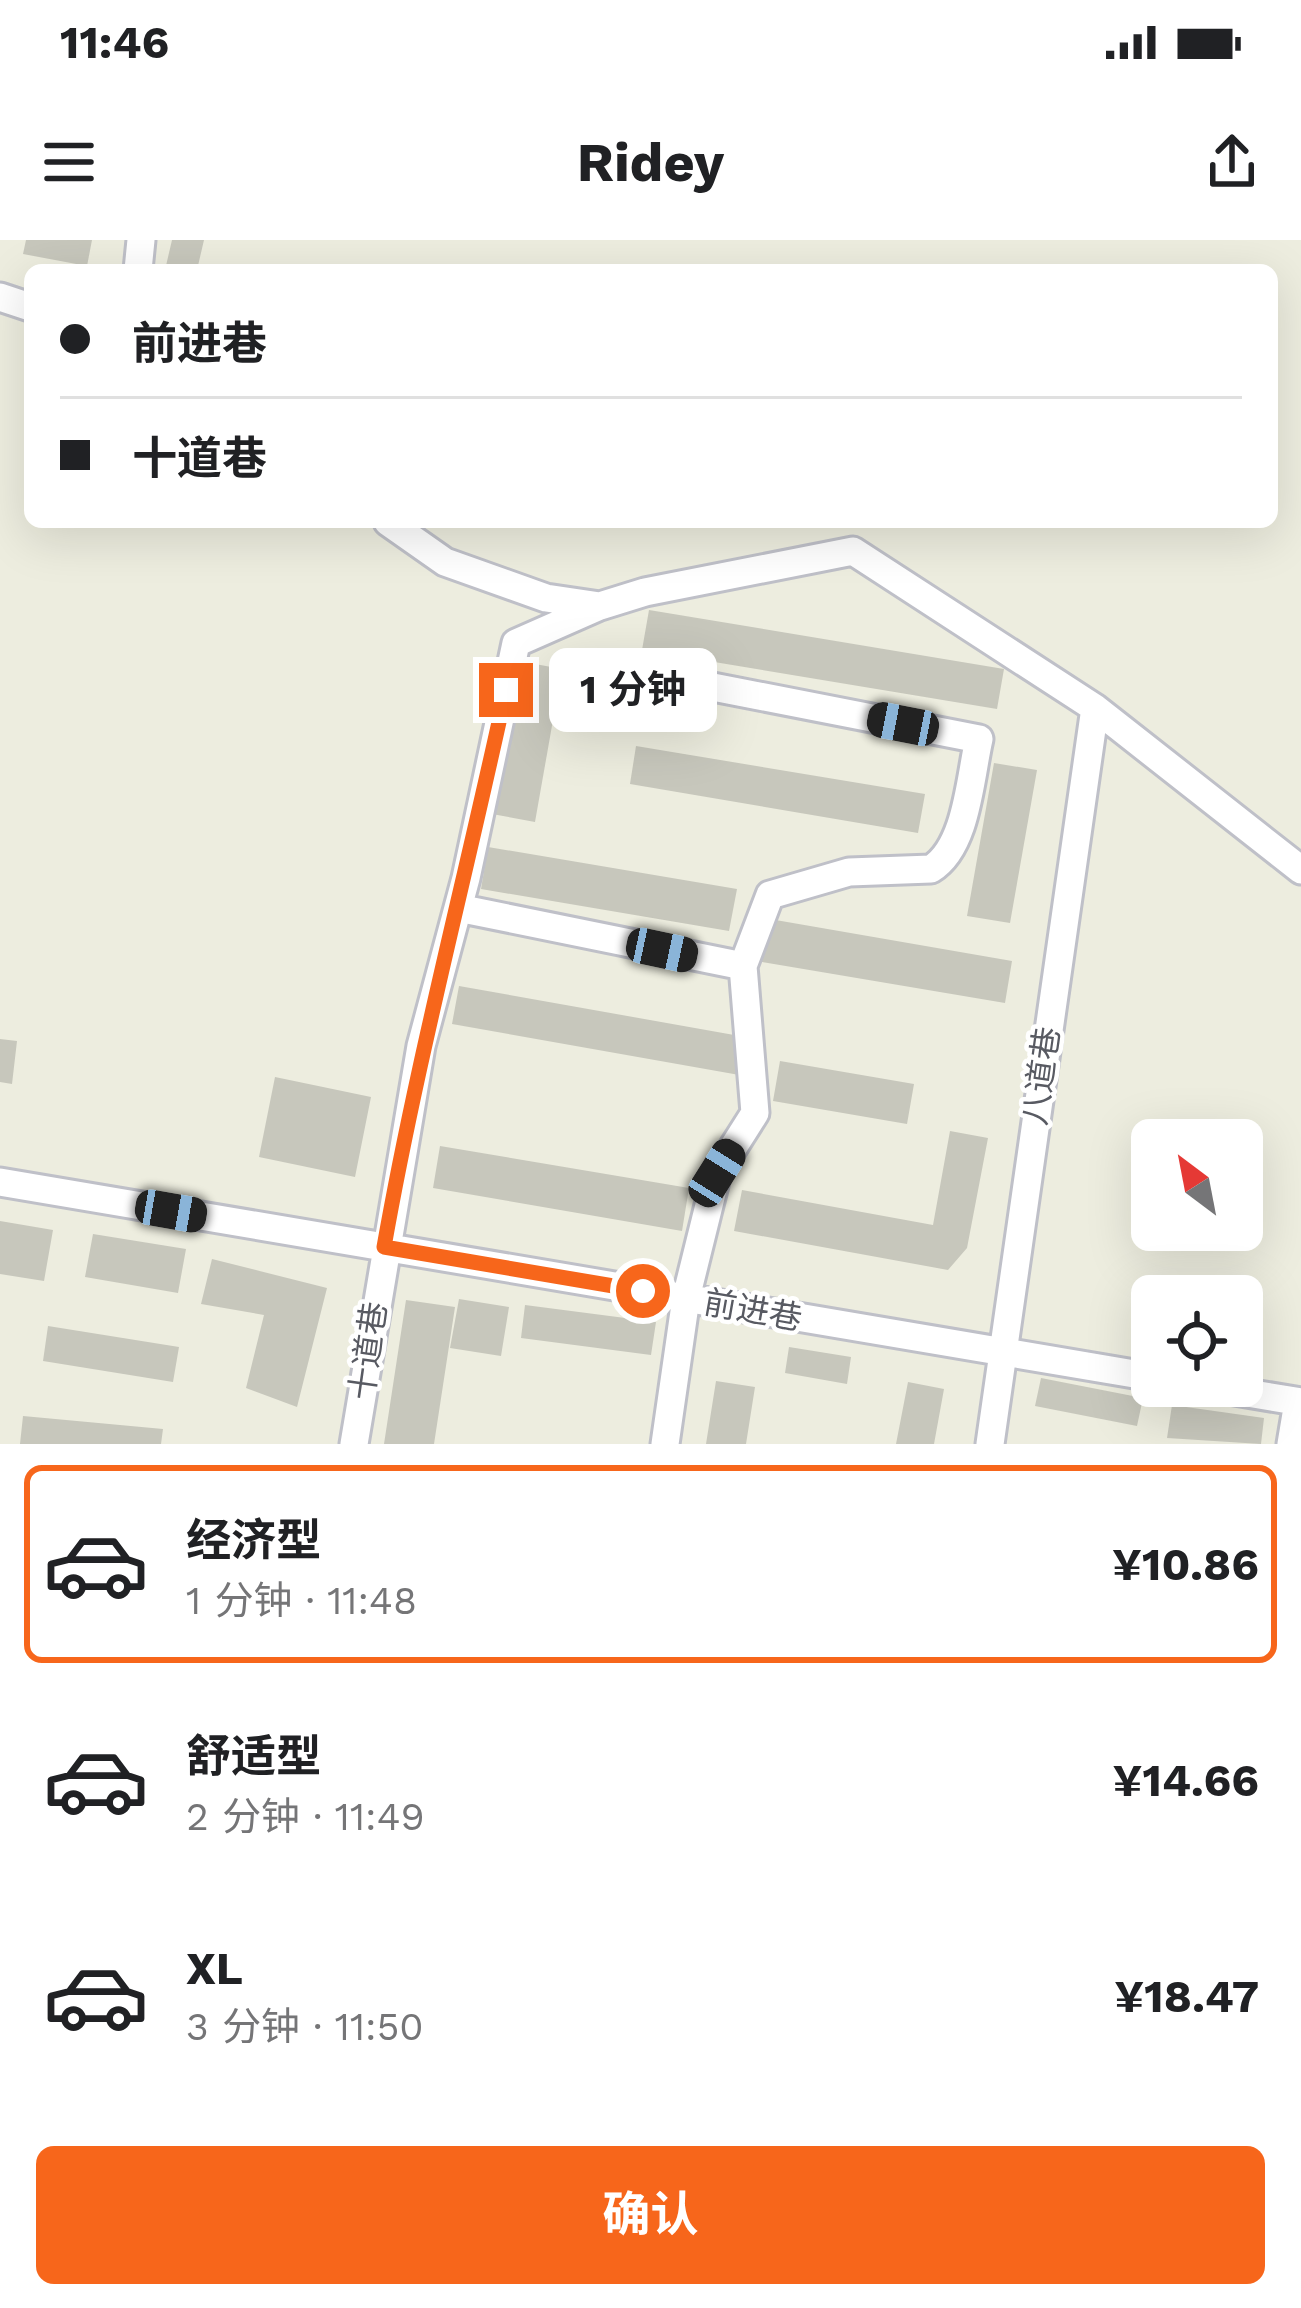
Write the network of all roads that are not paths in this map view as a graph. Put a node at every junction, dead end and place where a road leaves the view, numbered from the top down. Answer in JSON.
{"nodes":[{"id":1,"x":397,"y":528,"type":"edge"},
{"id":2,"x":600,"y":606,"type":"junction"},
{"id":3,"x":677,"y":680,"type":"dead end"},
{"id":4,"x":1095,"y":708,"type":"junction"},
{"id":5,"x":1301,"y":871,"type":"edge"},
{"id":6,"x":458,"y":908,"type":"junction"},
{"id":7,"x":743,"y":966,"type":"junction"},
{"id":8,"x":0,"y":1182,"type":"edge"},
{"id":9,"x":384,"y":1247,"type":"junction"},
{"id":10,"x":686,"y":1298,"type":"junction"},
{"id":11,"x":1001,"y":1352,"type":"junction"},
{"id":12,"x":1131,"y":1374,"type":"edge"},
{"id":13,"x":1263,"y":1396,"type":"edge"},
{"id":14,"x":1299,"y":1402,"type":"edge"},
{"id":15,"x":355,"y":1444,"type":"edge"},
{"id":16,"x":665,"y":1444,"type":"edge"},
{"id":17,"x":990,"y":1444,"type":"edge"},
{"id":18,"x":1292,"y":1444,"type":"edge"}],
"edges":[{"from":1,"to":2,"type":"street"},
{"from":2,"to":4,"type":"street"},
{"from":2,"to":6,"type":"street","name":"十道巷"},
{"from":3,"to":7,"type":"street"},
{"from":4,"to":5,"type":"street"},
{"from":4,"to":11,"type":"street","name":"八道巷"},
{"from":6,"to":7,"type":"street"},
{"from":6,"to":9,"type":"street","name":"十道巷"},
{"from":7,"to":10,"type":"street"},
{"from":8,"to":9,"type":"street","name":"前进巷"},
{"from":9,"to":10,"type":"street","name":"前进巷"},
{"from":9,"to":15,"type":"street","name":"十道巷"},
{"from":10,"to":11,"type":"street","name":"前进巷"},
{"from":10,"to":16,"type":"street"},
{"from":11,"to":12,"type":"street","name":"前进巷"},
{"from":11,"to":17,"type":"street","name":"八道巷"},
{"from":13,"to":14,"type":"street"},
{"from":14,"to":18,"type":"street"}]}
